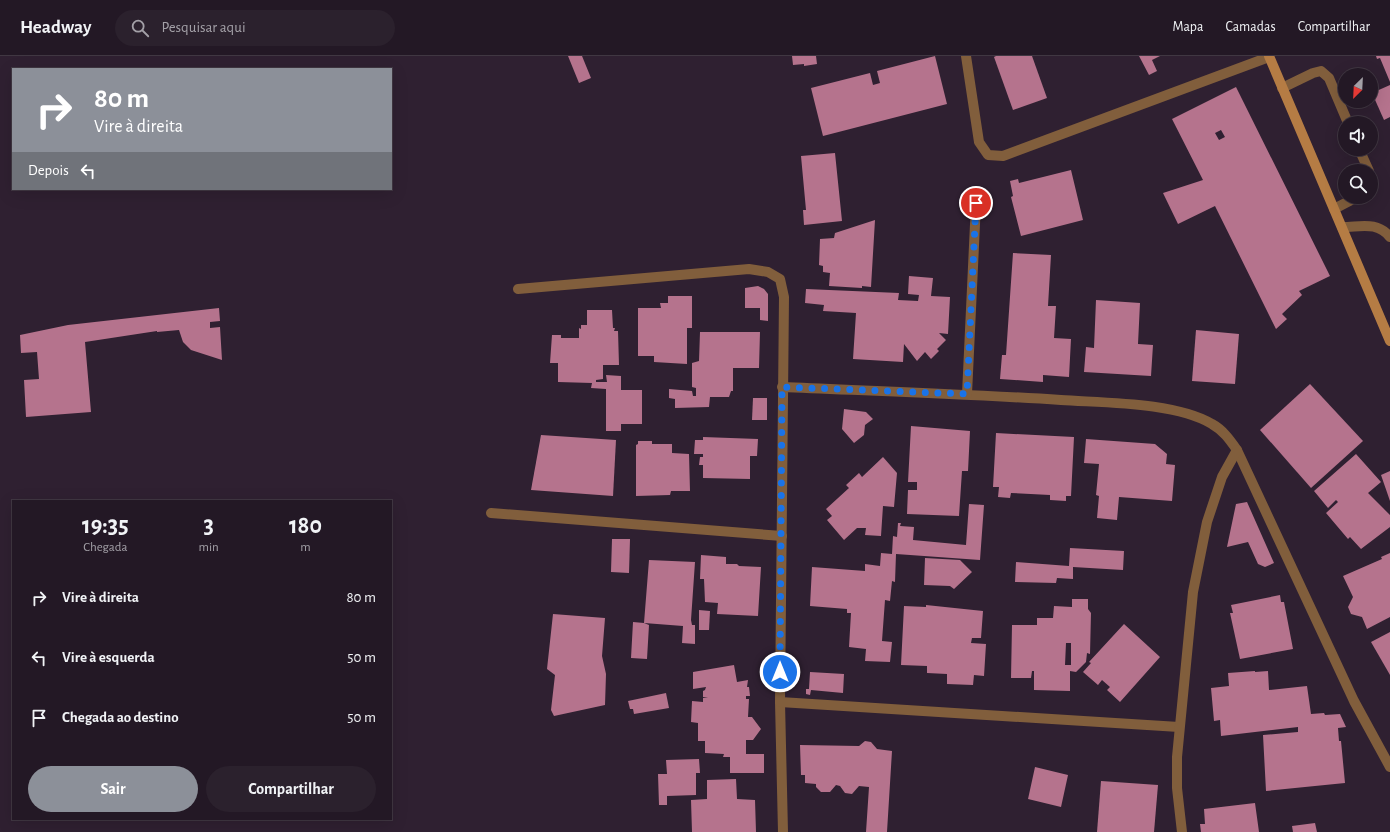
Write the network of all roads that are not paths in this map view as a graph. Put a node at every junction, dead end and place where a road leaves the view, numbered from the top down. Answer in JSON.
{"nodes":[{"id":1,"x":966,"y":56,"type":"edge"},
{"id":2,"x":1270,"y":56,"type":"edge"},
{"id":3,"x":1282,"y":88,"type":"junction"},
{"id":4,"x":1345,"y":116,"type":"edge"},
{"id":5,"x":976,"y":203,"type":"dead end"},
{"id":6,"x":1344,"y":204,"type":"edge"},
{"id":7,"x":1334,"y":209,"type":"junction"},
{"id":8,"x":1342,"y":227,"type":"junction"},
{"id":9,"x":1390,"y":237,"type":"edge"},
{"id":10,"x":518,"y":289,"type":"dead end"},
{"id":11,"x":1390,"y":341,"type":"edge"},
{"id":12,"x":782,"y":387,"type":"junction"},
{"id":13,"x":967,"y":394,"type":"junction"},
{"id":14,"x":1237,"y":450,"type":"junction"},
{"id":15,"x":491,"y":513,"type":"dead end"},
{"id":16,"x":782,"y":536,"type":"junction"},
{"id":17,"x":780,"y":702,"type":"junction"},
{"id":18,"x":1179,"y":726,"type":"junction"},
{"id":19,"x":1390,"y":767,"type":"edge"},
{"id":20,"x":783,"y":832,"type":"edge"},
{"id":21,"x":1182,"y":832,"type":"edge"}],
"edges":[{"from":1,"to":2,"type":"street"},
{"from":2,"to":3,"type":"street"},
{"from":3,"to":4,"type":"street"},
{"from":3,"to":7,"type":"street"},
{"from":5,"to":13,"type":"street"},
{"from":6,"to":7,"type":"street"},
{"from":7,"to":8,"type":"street"},
{"from":8,"to":9,"type":"street"},
{"from":8,"to":11,"type":"street"},
{"from":10,"to":12,"type":"street"},
{"from":12,"to":13,"type":"street"},
{"from":12,"to":16,"type":"street"},
{"from":13,"to":14,"type":"street"},
{"from":14,"to":18,"type":"street"},
{"from":14,"to":19,"type":"street"},
{"from":15,"to":16,"type":"street"},
{"from":16,"to":17,"type":"street"},
{"from":17,"to":18,"type":"street"},
{"from":17,"to":20,"type":"street"},
{"from":18,"to":21,"type":"street"}]}
